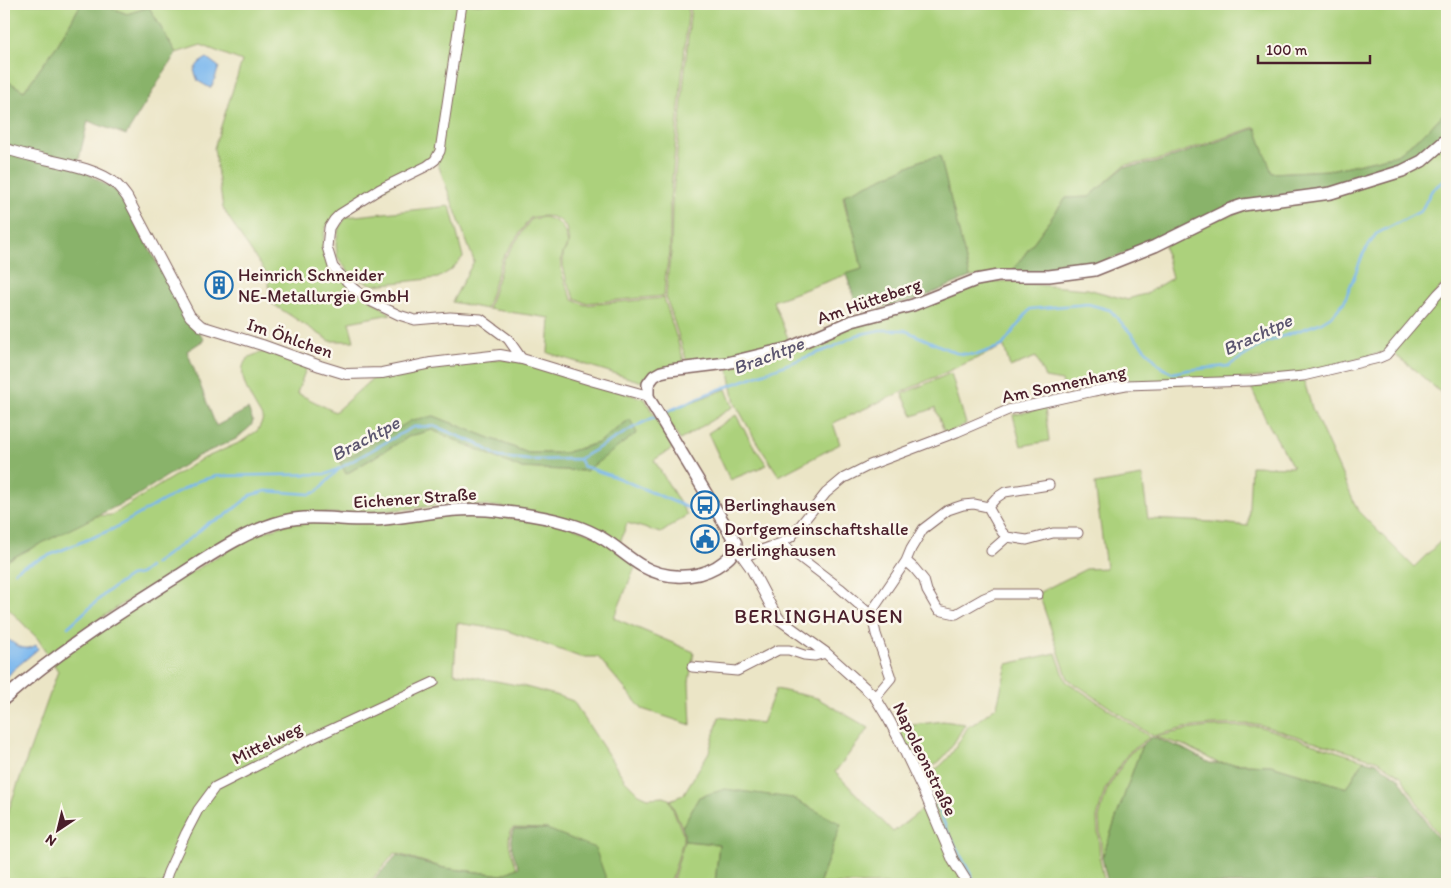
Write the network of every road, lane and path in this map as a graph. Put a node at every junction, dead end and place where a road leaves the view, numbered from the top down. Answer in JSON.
{"nodes":[{"id":1,"x":462,"y":4,"type":"edge"},
{"id":2,"x":1447,"y":138,"type":"edge"},
{"id":3,"x":4,"y":148,"type":"edge"},
{"id":4,"x":1447,"y":285,"type":"edge"},
{"id":5,"x":522,"y":359,"type":"junction"},
{"id":6,"x":650,"y":400,"type":"junction"},
{"id":7,"x":1049,"y":485,"type":"dead end"},
{"id":8,"x":988,"y":507,"type":"junction"},
{"id":9,"x":1078,"y":533,"type":"dead end"},
{"id":10,"x":1007,"y":536,"type":"junction"},
{"id":11,"x":781,"y":543,"type":"junction"},
{"id":12,"x":736,"y":547,"type":"junction"},
{"id":13,"x":991,"y":551,"type":"dead end"},
{"id":14,"x":744,"y":557,"type":"junction"},
{"id":15,"x":906,"y":561,"type":"junction"},
{"id":16,"x":1038,"y":594,"type":"dead end"},
{"id":17,"x":872,"y":616,"type":"junction"},
{"id":18,"x":826,"y":653,"type":"junction"},
{"id":19,"x":692,"y":667,"type":"dead end"},
{"id":20,"x":434,"y":682,"type":"dead end"},
{"id":21,"x":875,"y":697,"type":"junction"},
{"id":22,"x":4,"y":699,"type":"edge"},
{"id":23,"x":164,"y":884,"type":"edge"},
{"id":24,"x":968,"y":884,"type":"edge"}],
"edges":[{"from":1,"to":5,"type":"street"},
{"from":2,"to":6,"type":"main road","name":"Am Hütteberg"},
{"from":3,"to":5,"type":"street","name":"Im Öhlchen"},
{"from":4,"to":11,"type":"street","name":"Am Sonnenhang"},
{"from":5,"to":6,"type":"street","name":"Im Öhlchen"},
{"from":6,"to":12,"type":"main road","name":"Napoleonstraße"},
{"from":7,"to":8,"type":"street"},
{"from":8,"to":10,"type":"street"},
{"from":8,"to":15,"type":"street"},
{"from":9,"to":10,"type":"street"},
{"from":10,"to":13,"type":"street"},
{"from":11,"to":14,"type":"street","name":"Am Sonnenhang"},
{"from":11,"to":17,"type":"street"},
{"from":12,"to":14,"type":"street","name":"Napoleonstraße"},
{"from":12,"to":22,"type":"main road","name":"Eichener Straße"},
{"from":14,"to":18,"type":"street","name":"Napoleonstraße"},
{"from":15,"to":16,"type":"street"},
{"from":15,"to":17,"type":"street"},
{"from":17,"to":21,"type":"street"},
{"from":18,"to":19,"type":"street"},
{"from":18,"to":21,"type":"street","name":"Napoleonstraße"},
{"from":20,"to":23,"type":"street","name":"Mittelweg"},
{"from":21,"to":24,"type":"street","name":"Napoleonstraße"}]}
